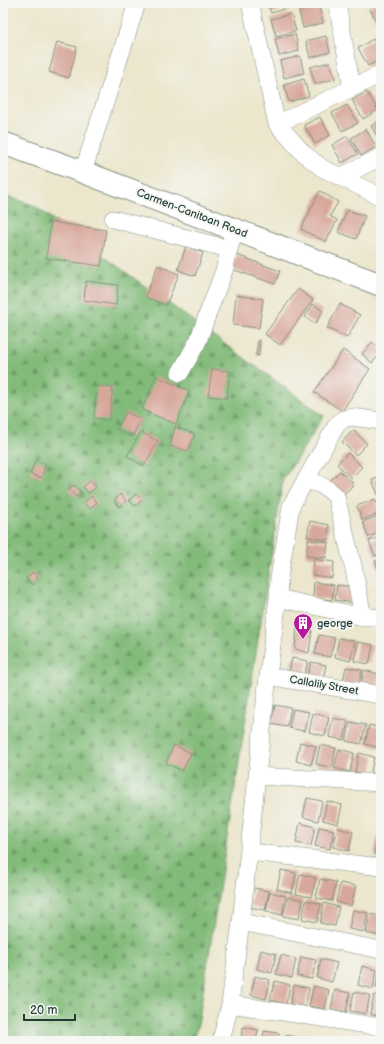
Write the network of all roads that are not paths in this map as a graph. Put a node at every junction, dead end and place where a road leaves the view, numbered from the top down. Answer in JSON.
{"nodes":[{"id":1,"x":137,"y":3,"type":"edge"},
{"id":2,"x":250,"y":3,"type":"edge"},
{"id":3,"x":341,"y":5,"type":"edge"},
{"id":4,"x":381,"y":74,"type":"edge"},
{"id":5,"x":352,"y":88,"type":"junction"},
{"id":6,"x":277,"y":124,"type":"junction"},
{"id":7,"x":3,"y":143,"type":"edge"},
{"id":8,"x":381,"y":157,"type":"edge"},
{"id":9,"x":83,"y":172,"type":"junction"},
{"id":10,"x":340,"y":178,"type":"junction"},
{"id":11,"x":381,"y":197,"type":"edge"},
{"id":12,"x":113,"y":219,"type":"dead end"},
{"id":13,"x":232,"y":239,"type":"junction"},
{"id":14,"x":381,"y":284,"type":"edge"},
{"id":15,"x":180,"y":373,"type":"dead end"},
{"id":16,"x":381,"y":421,"type":"edge"},
{"id":17,"x":306,"y":480,"type":"junction"},
{"id":18,"x":278,"y":598,"type":"junction"},
{"id":19,"x":363,"y":617,"type":"junction"},
{"id":20,"x":381,"y":617,"type":"edge"},
{"id":21,"x":268,"y":676,"type":"junction"},
{"id":22,"x":381,"y":695,"type":"edge"},
{"id":23,"x":257,"y":776,"type":"junction"},
{"id":24,"x":381,"y":783,"type":"edge"},
{"id":25,"x":249,"y":852,"type":"junction"},
{"id":26,"x":381,"y":867,"type":"edge"},
{"id":27,"x":241,"y":922,"type":"junction"},
{"id":28,"x":381,"y":950,"type":"edge"},
{"id":29,"x":230,"y":1004,"type":"junction"},
{"id":30,"x":381,"y":1027,"type":"edge"},
{"id":31,"x":221,"y":1041,"type":"edge"}],
"edges":[{"from":1,"to":9,"type":"street"},
{"from":2,"to":6,"type":"street"},
{"from":3,"to":5,"type":"street"},
{"from":4,"to":5,"type":"street"},
{"from":5,"to":6,"type":"street"},
{"from":6,"to":10,"type":"street"},
{"from":7,"to":9,"type":"main road","name":"Carmen-Canitoan Road"},
{"from":8,"to":10,"type":"street"},
{"from":9,"to":13,"type":"main road","name":"Carmen-Canitoan Road"},
{"from":10,"to":11,"type":"street"},
{"from":12,"to":13,"type":"street"},
{"from":13,"to":14,"type":"main road","name":"Carmen-Canitoan Road"},
{"from":13,"to":15,"type":"street"},
{"from":16,"to":17,"type":"street"},
{"from":17,"to":18,"type":"street"},
{"from":17,"to":19,"type":"street"},
{"from":18,"to":19,"type":"street"},
{"from":18,"to":21,"type":"street"},
{"from":19,"to":20,"type":"street"},
{"from":21,"to":22,"type":"street","name":"Callalily Street"},
{"from":21,"to":23,"type":"street"},
{"from":23,"to":24,"type":"street"},
{"from":23,"to":25,"type":"street"},
{"from":25,"to":26,"type":"street"},
{"from":25,"to":27,"type":"street"},
{"from":27,"to":28,"type":"street"},
{"from":27,"to":29,"type":"street"},
{"from":29,"to":30,"type":"street"},
{"from":29,"to":31,"type":"street"}]}
